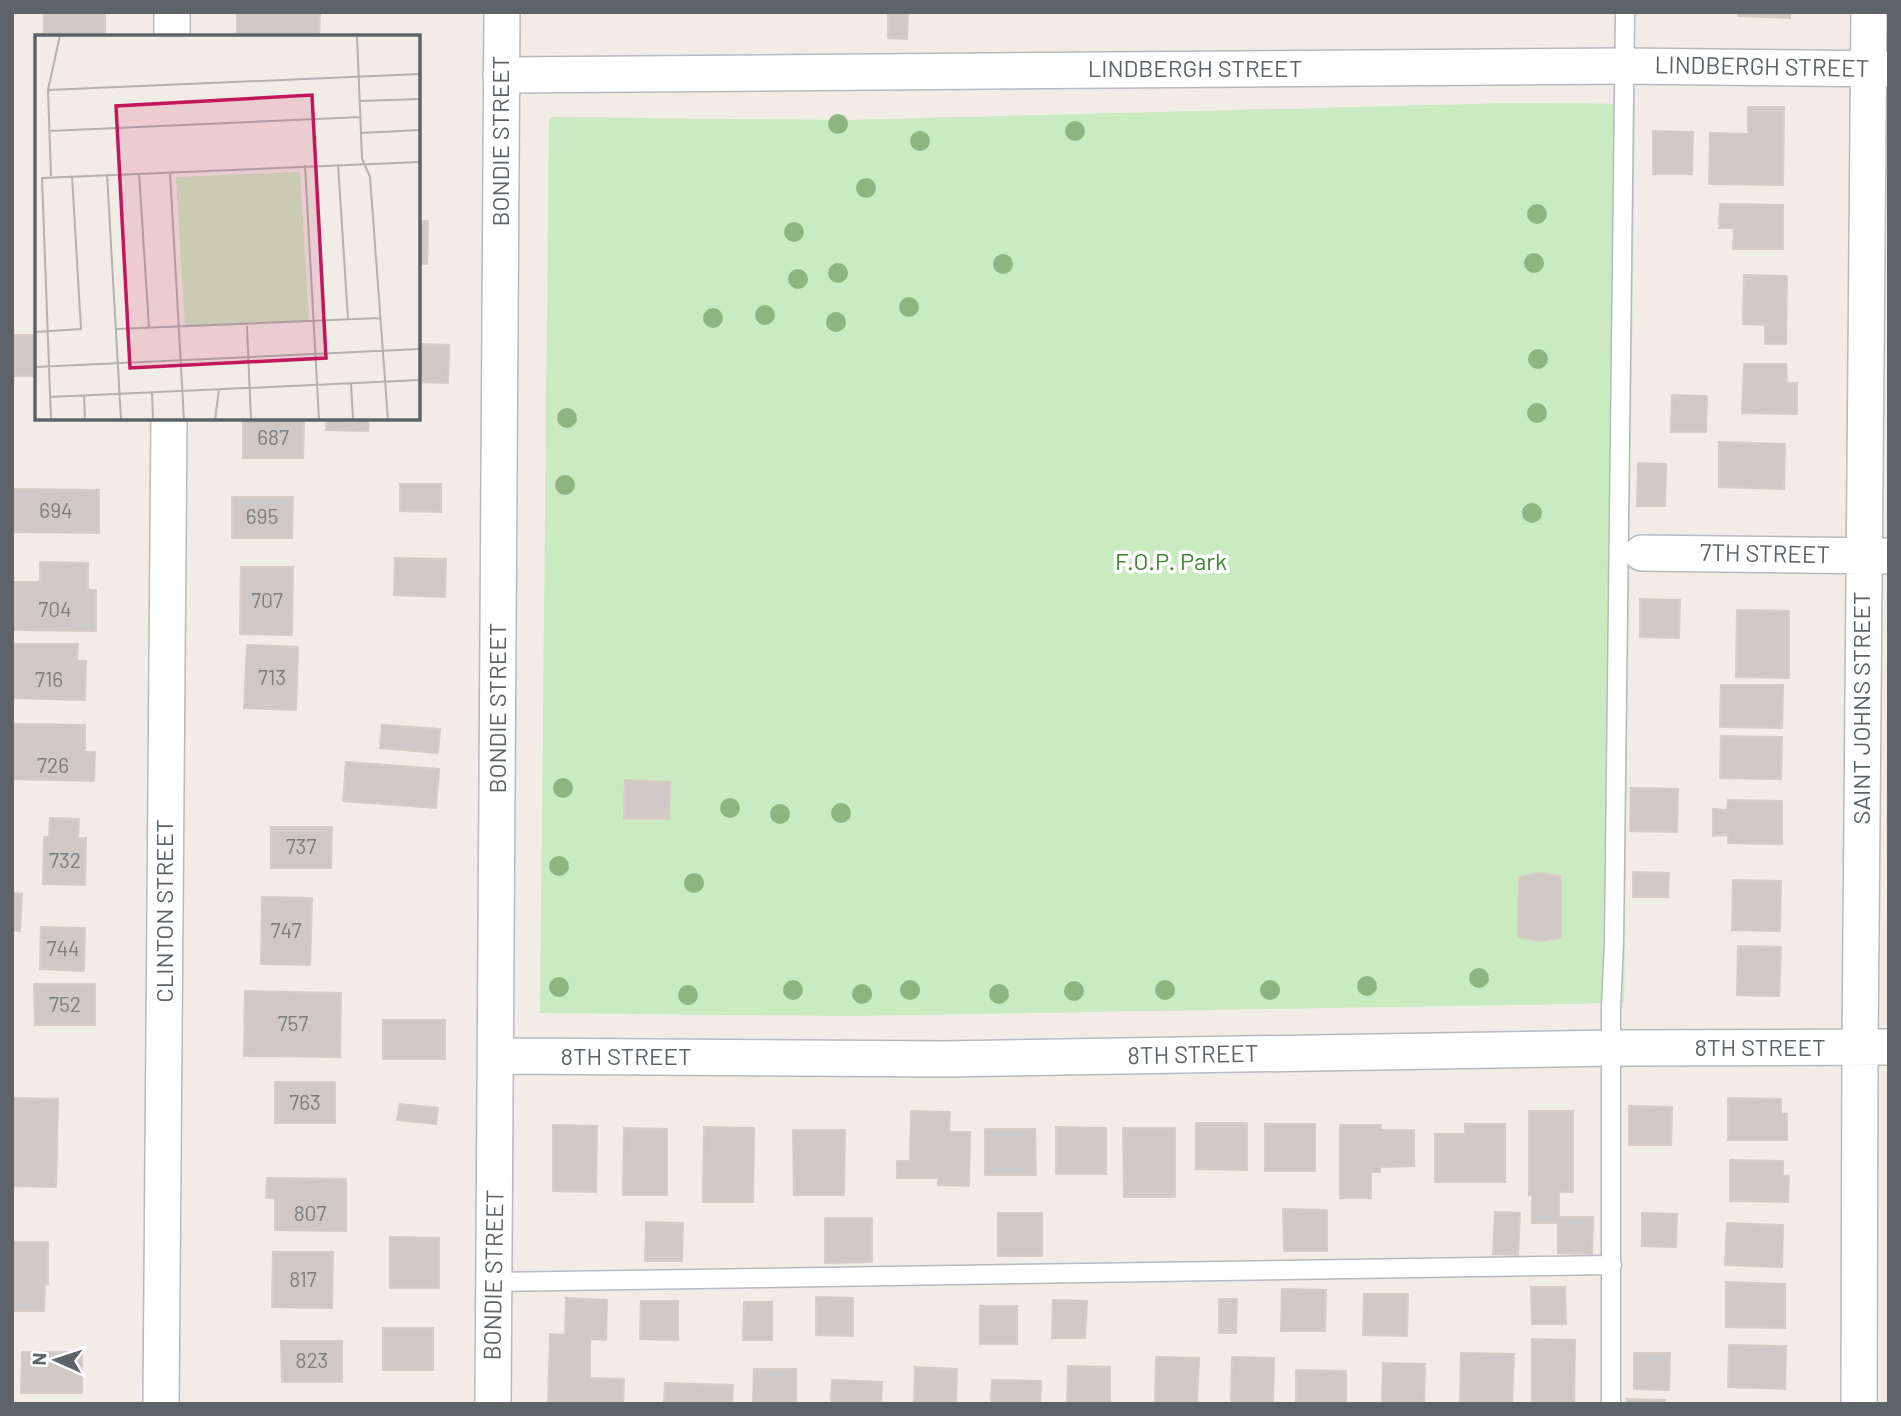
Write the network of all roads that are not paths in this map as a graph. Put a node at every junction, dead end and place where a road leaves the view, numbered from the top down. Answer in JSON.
{"nodes":[{"id":1,"x":172,"y":12,"type":"edge"},
{"id":2,"x":502,"y":12,"type":"edge"},
{"id":3,"x":1625,"y":12,"type":"edge"},
{"id":4,"x":1869,"y":12,"type":"edge"},
{"id":5,"x":172,"y":35,"type":"edge"},
{"id":6,"x":1624,"y":66,"type":"junction"},
{"id":7,"x":1879,"y":69,"type":"edge"},
{"id":8,"x":501,"y":75,"type":"junction"},
{"id":9,"x":169,"y":420,"type":"edge"},
{"id":10,"x":1642,"y":553,"type":"dead end"},
{"id":11,"x":1876,"y":556,"type":"edge"},
{"id":12,"x":1874,"y":1047,"type":"edge"},
{"id":13,"x":1613,"y":1048,"type":"junction"},
{"id":14,"x":497,"y":1056,"type":"junction"},
{"id":15,"x":1612,"y":1265,"type":"junction"},
{"id":16,"x":494,"y":1282,"type":"junction"},
{"id":17,"x":161,"y":1404,"type":"edge"},
{"id":18,"x":493,"y":1404,"type":"edge"},
{"id":19,"x":1611,"y":1404,"type":"edge"},
{"id":20,"x":1860,"y":1404,"type":"edge"}],
"edges":[{"from":1,"to":5,"type":"street"},
{"from":2,"to":8,"type":"street","name":"BONDIE STREET"},
{"from":3,"to":6,"type":"lane"},
{"from":4,"to":7,"type":"street","name":"SAINT JOHNS STREET"},
{"from":6,"to":7,"type":"street","name":"LINDBERGH STREET"},
{"from":6,"to":8,"type":"street","name":"LINDBERGH STREET"},
{"from":6,"to":13,"type":"lane"},
{"from":7,"to":11,"type":"street","name":"SAINT JOHNS STREET"},
{"from":8,"to":14,"type":"street","name":"BONDIE STREET"},
{"from":9,"to":17,"type":"street","name":"CLINTON STREET"},
{"from":10,"to":11,"type":"street","name":"7TH STREET"},
{"from":11,"to":12,"type":"street","name":"SAINT JOHNS STREET"},
{"from":12,"to":13,"type":"street","name":"8TH STREET"},
{"from":12,"to":20,"type":"street","name":"SAINT JOHNS STREET"},
{"from":13,"to":14,"type":"street","name":"8TH STREET"},
{"from":13,"to":15,"type":"lane"},
{"from":14,"to":16,"type":"street","name":"BONDIE STREET"},
{"from":15,"to":16,"type":"lane"},
{"from":15,"to":19,"type":"lane"},
{"from":16,"to":18,"type":"street","name":"BONDIE STREET"}]}
